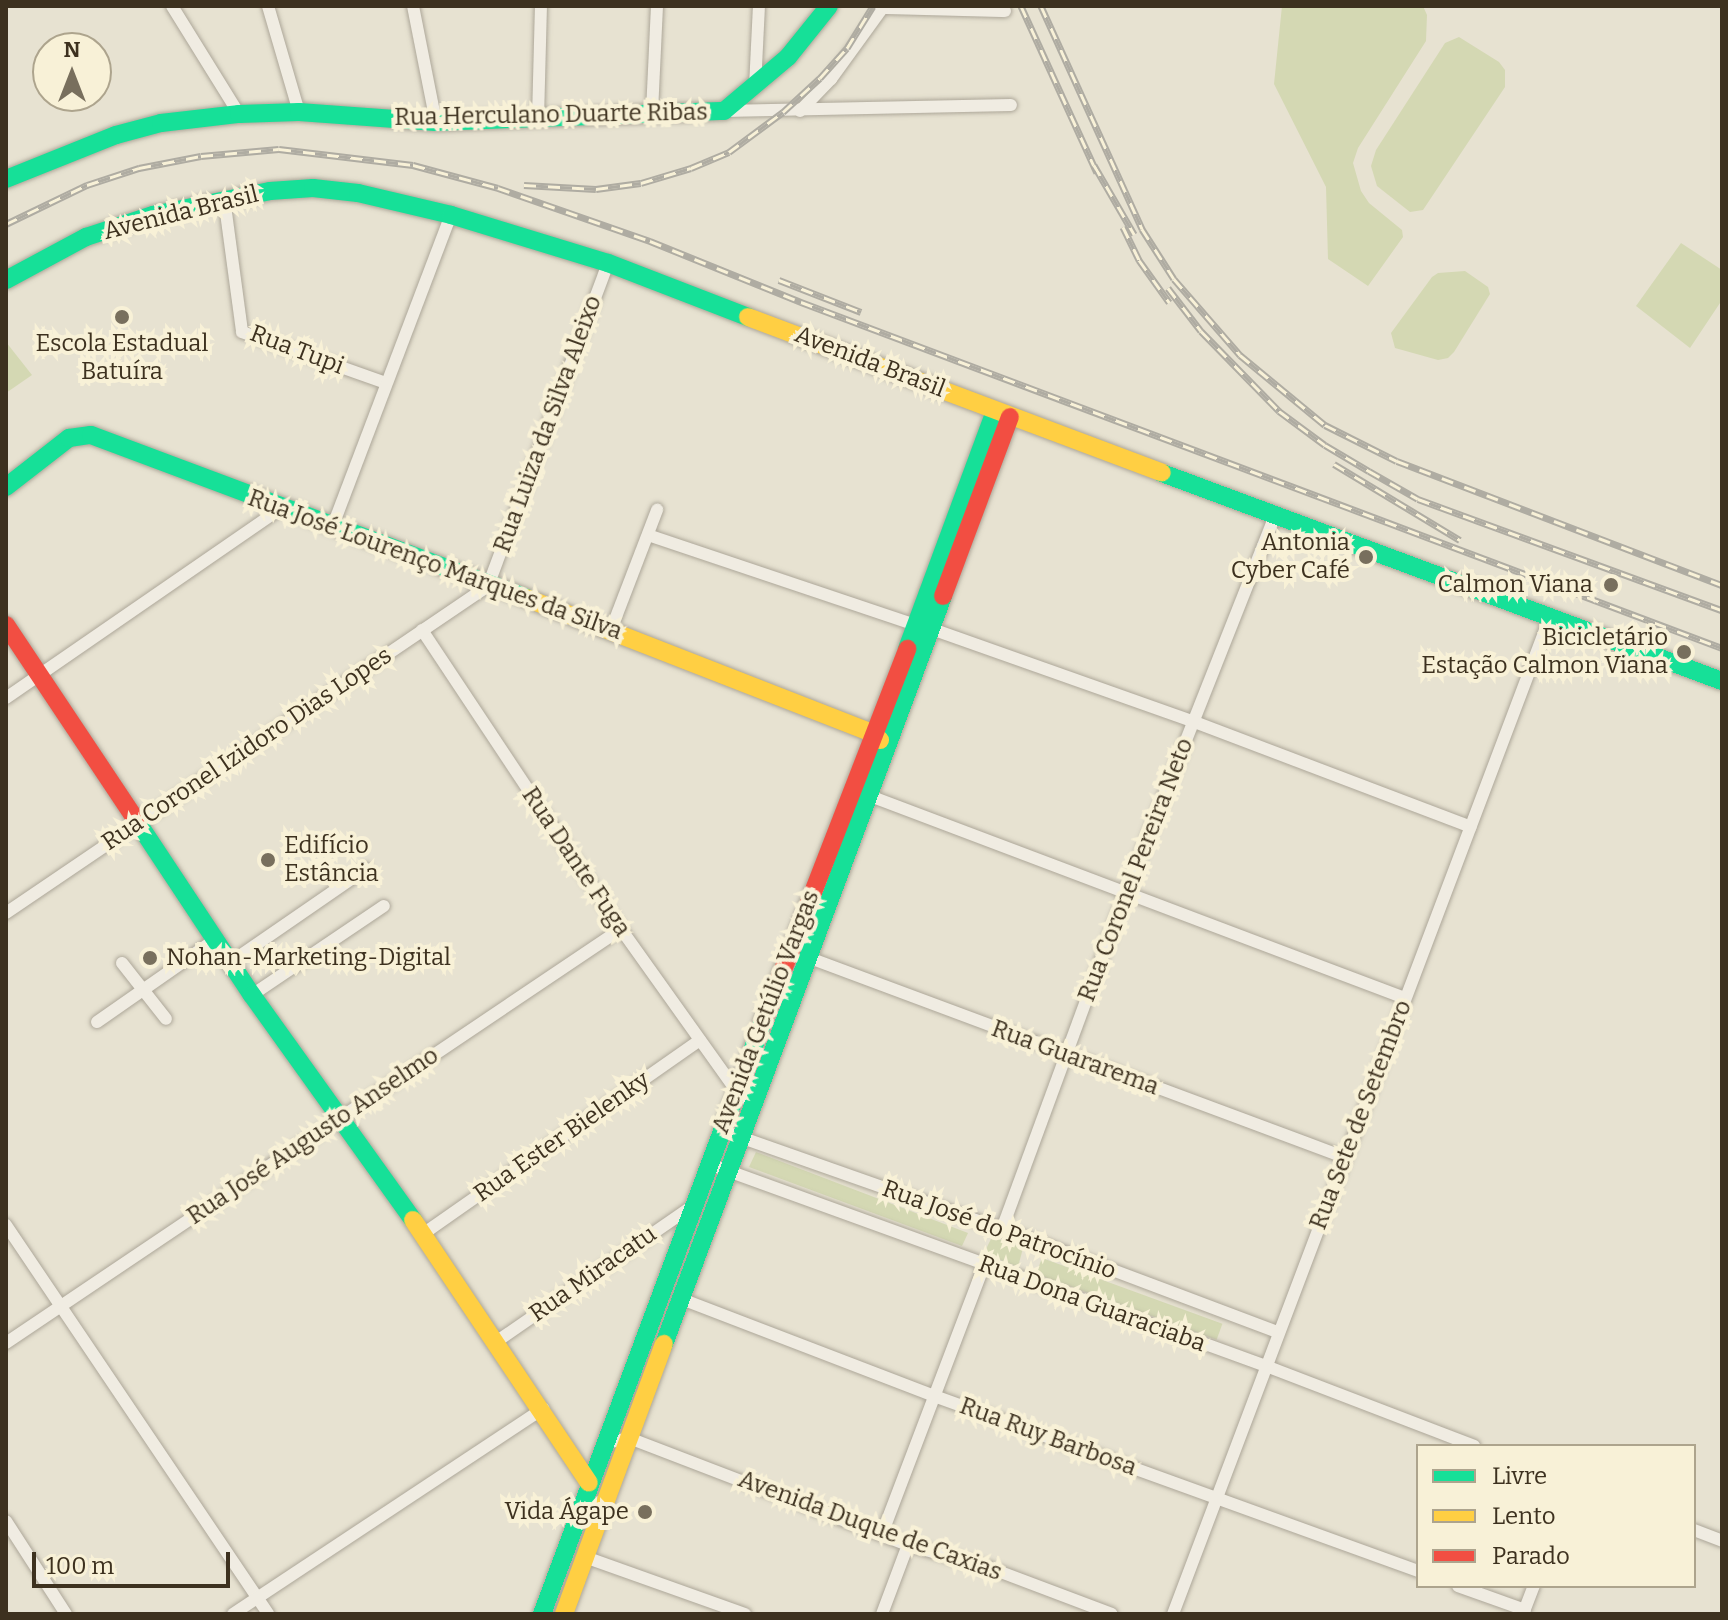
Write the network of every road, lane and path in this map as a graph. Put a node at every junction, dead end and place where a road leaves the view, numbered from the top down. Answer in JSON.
{"nodes":[{"id":1,"x":172,"y":6,"type":"edge"},
{"id":2,"x":268,"y":6,"type":"edge"},
{"id":3,"x":413,"y":6,"type":"edge"},
{"id":4,"x":541,"y":6,"type":"edge"},
{"id":5,"x":657,"y":6,"type":"edge"},
{"id":6,"x":759,"y":6,"type":"edge"},
{"id":7,"x":829,"y":6,"type":"edge"},
{"id":8,"x":884,"y":7,"type":"edge"},
{"id":9,"x":1005,"y":11,"type":"dead end"},
{"id":10,"x":755,"y":87,"type":"junction"},
{"id":11,"x":1011,"y":105,"type":"dead end"},
{"id":12,"x":724,"y":111,"type":"junction"},
{"id":13,"x":800,"y":111,"type":"junction"},
{"id":14,"x":299,"y":112,"type":"junction"},
{"id":15,"x":652,"y":112,"type":"junction"},
{"id":16,"x":239,"y":114,"type":"junction"},
{"id":17,"x":538,"y":119,"type":"junction"},
{"id":18,"x":436,"y":122,"type":"junction"},
{"id":19,"x":7,"y":177,"type":"edge"},
{"id":20,"x":224,"y":198,"type":"junction"},
{"id":21,"x":451,"y":215,"type":"junction"},
{"id":22,"x":608,"y":263,"type":"junction"},
{"id":23,"x":6,"y":280,"type":"edge"},
{"id":24,"x":386,"y":383,"type":"junction"},
{"id":25,"x":1002,"y":414,"type":"junction"},
{"id":26,"x":6,"y":487,"type":"edge"},
{"id":27,"x":281,"y":508,"type":"junction"},
{"id":28,"x":657,"y":510,"type":"dead end"},
{"id":29,"x":1276,"y":513,"type":"junction"},
{"id":30,"x":332,"y":528,"type":"junction"},
{"id":31,"x":648,"y":535,"type":"junction"},
{"id":32,"x":488,"y":586,"type":"junction"},
{"id":33,"x":1550,"y":617,"type":"junction"},
{"id":34,"x":6,"y":625,"type":"edge"},
{"id":35,"x":924,"y":627,"type":"junction"},
{"id":36,"x":422,"y":630,"type":"junction"},
{"id":37,"x":611,"y":630,"type":"junction"},
{"id":38,"x":39,"y":676,"type":"junction"},
{"id":39,"x":1722,"y":681,"type":"edge"},
{"id":40,"x":6,"y":698,"type":"edge"},
{"id":41,"x":1192,"y":721,"type":"junction"},
{"id":42,"x":873,"y":733,"type":"junction"},
{"id":43,"x":870,"y":796,"type":"junction"},
{"id":44,"x":140,"y":822,"type":"junction"},
{"id":45,"x":1471,"y":827,"type":"junction"},
{"id":46,"x":366,"y":869,"type":"dead end"},
{"id":47,"x":1126,"y":892,"type":"junction"},
{"id":48,"x":384,"y":906,"type":"dead end"},
{"id":49,"x":6,"y":913,"type":"edge"},
{"id":50,"x":621,"y":929,"type":"junction"},
{"id":51,"x":216,"y":939,"type":"junction"},
{"id":52,"x":807,"y":957,"type":"junction"},
{"id":53,"x":231,"y":962,"type":"junction"},
{"id":54,"x":122,"y":963,"type":"dead end"},
{"id":55,"x":143,"y":990,"type":"junction"},
{"id":56,"x":252,"y":995,"type":"junction"},
{"id":57,"x":1405,"y":998,"type":"junction"},
{"id":58,"x":166,"y":1019,"type":"dead end"},
{"id":59,"x":97,"y":1022,"type":"dead end"},
{"id":60,"x":700,"y":1040,"type":"junction"},
{"id":61,"x":1067,"y":1055,"type":"junction"},
{"id":62,"x":736,"y":1090,"type":"junction"},
{"id":63,"x":754,"y":1104,"type":"junction"},
{"id":64,"x":340,"y":1118,"type":"junction"},
{"id":65,"x":720,"y":1130,"type":"junction"},
{"id":66,"x":741,"y":1137,"type":"junction"},
{"id":67,"x":1344,"y":1157,"type":"junction"},
{"id":68,"x":709,"y":1164,"type":"junction"},
{"id":69,"x":729,"y":1172,"type":"junction"},
{"id":70,"x":691,"y":1207,"type":"junction"},
{"id":71,"x":6,"y":1225,"type":"edge"},
{"id":72,"x":1002,"y":1229,"type":"junction"},
{"id":73,"x":423,"y":1234,"type":"junction"},
{"id":74,"x":984,"y":1265,"type":"junction"},
{"id":75,"x":679,"y":1298,"type":"junction"},
{"id":76,"x":61,"y":1306,"type":"junction"},
{"id":77,"x":1278,"y":1332,"type":"junction"},
{"id":78,"x":496,"y":1342,"type":"junction"},
{"id":79,"x":6,"y":1343,"type":"edge"},
{"id":80,"x":1266,"y":1366,"type":"junction"},
{"id":81,"x":937,"y":1397,"type":"junction"},
{"id":82,"x":543,"y":1409,"type":"junction"},
{"id":83,"x":629,"y":1438,"type":"junction"},
{"id":84,"x":564,"y":1443,"type":"junction"},
{"id":85,"x":603,"y":1444,"type":"junction"},
{"id":86,"x":1469,"y":1444,"type":"edge"},
{"id":87,"x":589,"y":1483,"type":"junction"},
{"id":88,"x":1220,"y":1499,"type":"junction"},
{"id":89,"x":6,"y":1521,"type":"edge"},
{"id":90,"x":1696,"y":1531,"type":"edge"},
{"id":91,"x":882,"y":1534,"type":"junction"},
{"id":92,"x":1722,"y":1541,"type":"edge"},
{"id":93,"x":908,"y":1545,"type":"junction"},
{"id":94,"x":585,"y":1557,"type":"junction"},
{"id":95,"x":1416,"y":1570,"type":"edge"},
{"id":96,"x":1463,"y":1588,"type":"edge"},
{"id":97,"x":1533,"y":1588,"type":"edge"},
{"id":98,"x":257,"y":1598,"type":"junction"},
{"id":99,"x":1524,"y":1612,"type":"edge"},
{"id":100,"x":66,"y":1614,"type":"edge"},
{"id":101,"x":233,"y":1614,"type":"edge"},
{"id":102,"x":268,"y":1614,"type":"edge"},
{"id":103,"x":542,"y":1614,"type":"edge"},
{"id":104,"x":564,"y":1614,"type":"edge"},
{"id":105,"x":745,"y":1614,"type":"edge"},
{"id":106,"x":882,"y":1614,"type":"edge"},
{"id":107,"x":1112,"y":1614,"type":"edge"},
{"id":108,"x":1173,"y":1614,"type":"edge"}],
"edges":[{"from":1,"to":16,"type":"street"},
{"from":2,"to":14,"type":"street"},
{"from":3,"to":18,"type":"street"},
{"from":4,"to":17,"type":"street"},
{"from":5,"to":15,"type":"street"},
{"from":6,"to":10,"type":"street"},
{"from":7,"to":10,"type":"main road"},
{"from":8,"to":9,"type":"street"},
{"from":8,"to":13,"type":"street"},
{"from":10,"to":12,"type":"main road"},
{"from":11,"to":13,"type":"street","name":"Rua Herculano Duarte Ribas"},
{"from":12,"to":13,"type":"street","name":"Rua Herculano Duarte Ribas"},
{"from":12,"to":15,"type":"main road","name":"Rua Herculano Duarte Ribas"},
{"from":14,"to":16,"type":"main road","name":"Rua Herculano Duarte Ribas"},
{"from":14,"to":18,"type":"main road","name":"Rua Herculano Duarte Ribas"},
{"from":15,"to":17,"type":"main road","name":"Rua Herculano Duarte Ribas"},
{"from":16,"to":19,"type":"main road","name":"Rua Herculano Duarte Ribas"},
{"from":17,"to":18,"type":"main road","name":"Rua Herculano Duarte Ribas"},
{"from":20,"to":21,"type":"main road","name":"Avenida Brasil"},
{"from":20,"to":23,"type":"main road","name":"Avenida Brasil"},
{"from":20,"to":24,"type":"street","name":"Rua Tupi"},
{"from":21,"to":22,"type":"main road","name":"Avenida Brasil"},
{"from":21,"to":24,"type":"street"},
{"from":22,"to":25,"type":"main road","name":"Avenida Brasil"},
{"from":22,"to":32,"type":"street","name":"Rua Luiza da Silva Aleixo"},
{"from":24,"to":30,"type":"street"},
{"from":25,"to":29,"type":"main road","name":"Avenida Brasil"},
{"from":25,"to":35,"type":"main road","name":"Avenida Getúlio Vargas"},
{"from":26,"to":27,"type":"main road","name":"Rua José Lourenço Marques da Silva"},
{"from":27,"to":30,"type":"main road","name":"Rua José Lourenço Marques da Silva"},
{"from":27,"to":38,"type":"street"},
{"from":28,"to":31,"type":"street"},
{"from":29,"to":33,"type":"main road","name":"Avenida Brasil"},
{"from":29,"to":41,"type":"street","name":"Rua Coronel Pereira Neto"},
{"from":30,"to":32,"type":"main road","name":"Rua José Lourenço Marques da Silva"},
{"from":31,"to":35,"type":"street"},
{"from":31,"to":37,"type":"street"},
{"from":32,"to":36,"type":"street","name":"Rua Coronel Izidoro Dias Lopes"},
{"from":32,"to":37,"type":"main road","name":"Rua José Lourenço Marques da Silva"},
{"from":33,"to":39,"type":"main road","name":"Avenida Brasil"},
{"from":33,"to":45,"type":"street","name":"Rua Sete de Setembro"},
{"from":34,"to":38,"type":"main road"},
{"from":35,"to":41,"type":"street"},
{"from":35,"to":42,"type":"main road","name":"Avenida Getúlio Vargas"},
{"from":35,"to":43,"type":"main road","name":"Avenida Getúlio Vargas"},
{"from":36,"to":44,"type":"street","name":"Rua Coronel Izidoro Dias Lopes"},
{"from":36,"to":50,"type":"street","name":"Rua Dante Fuga"},
{"from":37,"to":42,"type":"main road","name":"Rua José Lourenço Marques da Silva"},
{"from":38,"to":40,"type":"street"},
{"from":38,"to":44,"type":"main road"},
{"from":41,"to":45,"type":"street"},
{"from":41,"to":47,"type":"street","name":"Rua Coronel Pereira Neto"},
{"from":42,"to":43,"type":"main road"},
{"from":42,"to":62,"type":"main road","name":"Avenida Getúlio Vargas"},
{"from":43,"to":47,"type":"street"},
{"from":43,"to":52,"type":"main road","name":"Avenida Getúlio Vargas"},
{"from":44,"to":49,"type":"street","name":"Rua Coronel Izidoro Dias Lopes"},
{"from":44,"to":51,"type":"main road"},
{"from":45,"to":57,"type":"street","name":"Rua Sete de Setembro"},
{"from":46,"to":53,"type":"street"},
{"from":47,"to":57,"type":"street"},
{"from":47,"to":61,"type":"street","name":"Rua Coronel Pereira Neto"},
{"from":48,"to":56,"type":"street"},
{"from":50,"to":60,"type":"street","name":"Rua Dante Fuga"},
{"from":50,"to":64,"type":"street","name":"Rua José Augusto Anselmo"},
{"from":51,"to":53,"type":"main road"},
{"from":51,"to":55,"type":"street"},
{"from":52,"to":61,"type":"street","name":"Rua Guararema"},
{"from":52,"to":63,"type":"main road","name":"Avenida Getúlio Vargas"},
{"from":53,"to":56,"type":"main road"},
{"from":54,"to":55,"type":"street"},
{"from":55,"to":58,"type":"street"},
{"from":55,"to":59,"type":"street"},
{"from":56,"to":64,"type":"main road"},
{"from":57,"to":67,"type":"street","name":"Rua Sete de Setembro"},
{"from":60,"to":62,"type":"street","name":"Rua Dante Fuga"},
{"from":60,"to":73,"type":"street","name":"Rua Ester Bielenky"},
{"from":61,"to":67,"type":"street","name":"Rua Guararema"},
{"from":61,"to":72,"type":"street","name":"Rua Coronel Pereira Neto"},
{"from":62,"to":63,"type":"street","name":"Rua Dante Fuga"},
{"from":62,"to":65,"type":"main road","name":"Avenida Getúlio Vargas"},
{"from":63,"to":66,"type":"main road","name":"Avenida Getúlio Vargas"},
{"from":64,"to":73,"type":"main road"},
{"from":64,"to":76,"type":"street","name":"Rua José Augusto Anselmo"},
{"from":65,"to":66,"type":"street","name":"Rua José do Patrocínio"},
{"from":65,"to":68,"type":"main road","name":"Avenida Getúlio Vargas"},
{"from":66,"to":69,"type":"main road","name":"Avenida Getúlio Vargas"},
{"from":66,"to":72,"type":"street","name":"Rua José do Patrocínio"},
{"from":67,"to":77,"type":"street","name":"Rua Sete de Setembro"},
{"from":68,"to":69,"type":"street","name":"Rua Dona Guaraciaba"},
{"from":68,"to":70,"type":"main road","name":"Avenida Getúlio Vargas"},
{"from":69,"to":74,"type":"street","name":"Rua Dona Guaraciaba"},
{"from":69,"to":75,"type":"main road","name":"Avenida Getúlio Vargas"},
{"from":70,"to":78,"type":"street","name":"Rua Miracatu"},
{"from":70,"to":85,"type":"main road","name":"Avenida Getúlio Vargas"},
{"from":71,"to":76,"type":"street"},
{"from":72,"to":77,"type":"street","name":"Rua José do Patrocínio"},
{"from":73,"to":78,"type":"main road"},
{"from":74,"to":80,"type":"street","name":"Rua Dona Guaraciaba"},
{"from":74,"to":81,"type":"street"},
{"from":75,"to":81,"type":"street","name":"Rua Ruy Barbosa"},
{"from":75,"to":83,"type":"main road","name":"Avenida Getúlio Vargas"},
{"from":76,"to":79,"type":"street","name":"Rua José Augusto Anselmo"},
{"from":76,"to":98,"type":"street"},
{"from":77,"to":80,"type":"street","name":"Rua Sete de Setembro"},
{"from":78,"to":82,"type":"main road"},
{"from":80,"to":86,"type":"street","name":"Rua Dona Guaraciaba"},
{"from":80,"to":88,"type":"street","name":"Rua Sete de Setembro"},
{"from":81,"to":88,"type":"street","name":"Rua Ruy Barbosa"},
{"from":81,"to":91,"type":"street"},
{"from":82,"to":84,"type":"main road"},
{"from":82,"to":98,"type":"street"},
{"from":83,"to":85,"type":"street"},
{"from":83,"to":91,"type":"street","name":"Avenida Duque de Caxias"},
{"from":83,"to":94,"type":"main road","name":"Avenida Getúlio Vargas"},
{"from":84,"to":85,"type":"main road"},
{"from":84,"to":87,"type":"main road"},
{"from":85,"to":87,"type":"main road","name":"Avenida Getúlio Vargas"},
{"from":87,"to":103,"type":"main road","name":"Avenida Getúlio Vargas"},
{"from":88,"to":95,"type":"street","name":"Rua Ruy Barbosa"},
{"from":88,"to":108,"type":"street","name":"Rua Sete de Setembro"},
{"from":89,"to":100,"type":"street"},
{"from":90,"to":92,"type":"street"},
{"from":91,"to":93,"type":"street","name":"Avenida Duque de Caxias"},
{"from":93,"to":106,"type":"street"},
{"from":93,"to":107,"type":"street","name":"Avenida Duque de Caxias"},
{"from":94,"to":104,"type":"main road","name":"Avenida Getúlio Vargas"},
{"from":94,"to":105,"type":"street"},
{"from":96,"to":99,"type":"street"},
{"from":97,"to":99,"type":"street"},
{"from":98,"to":101,"type":"street"},
{"from":98,"to":102,"type":"street"}]}
